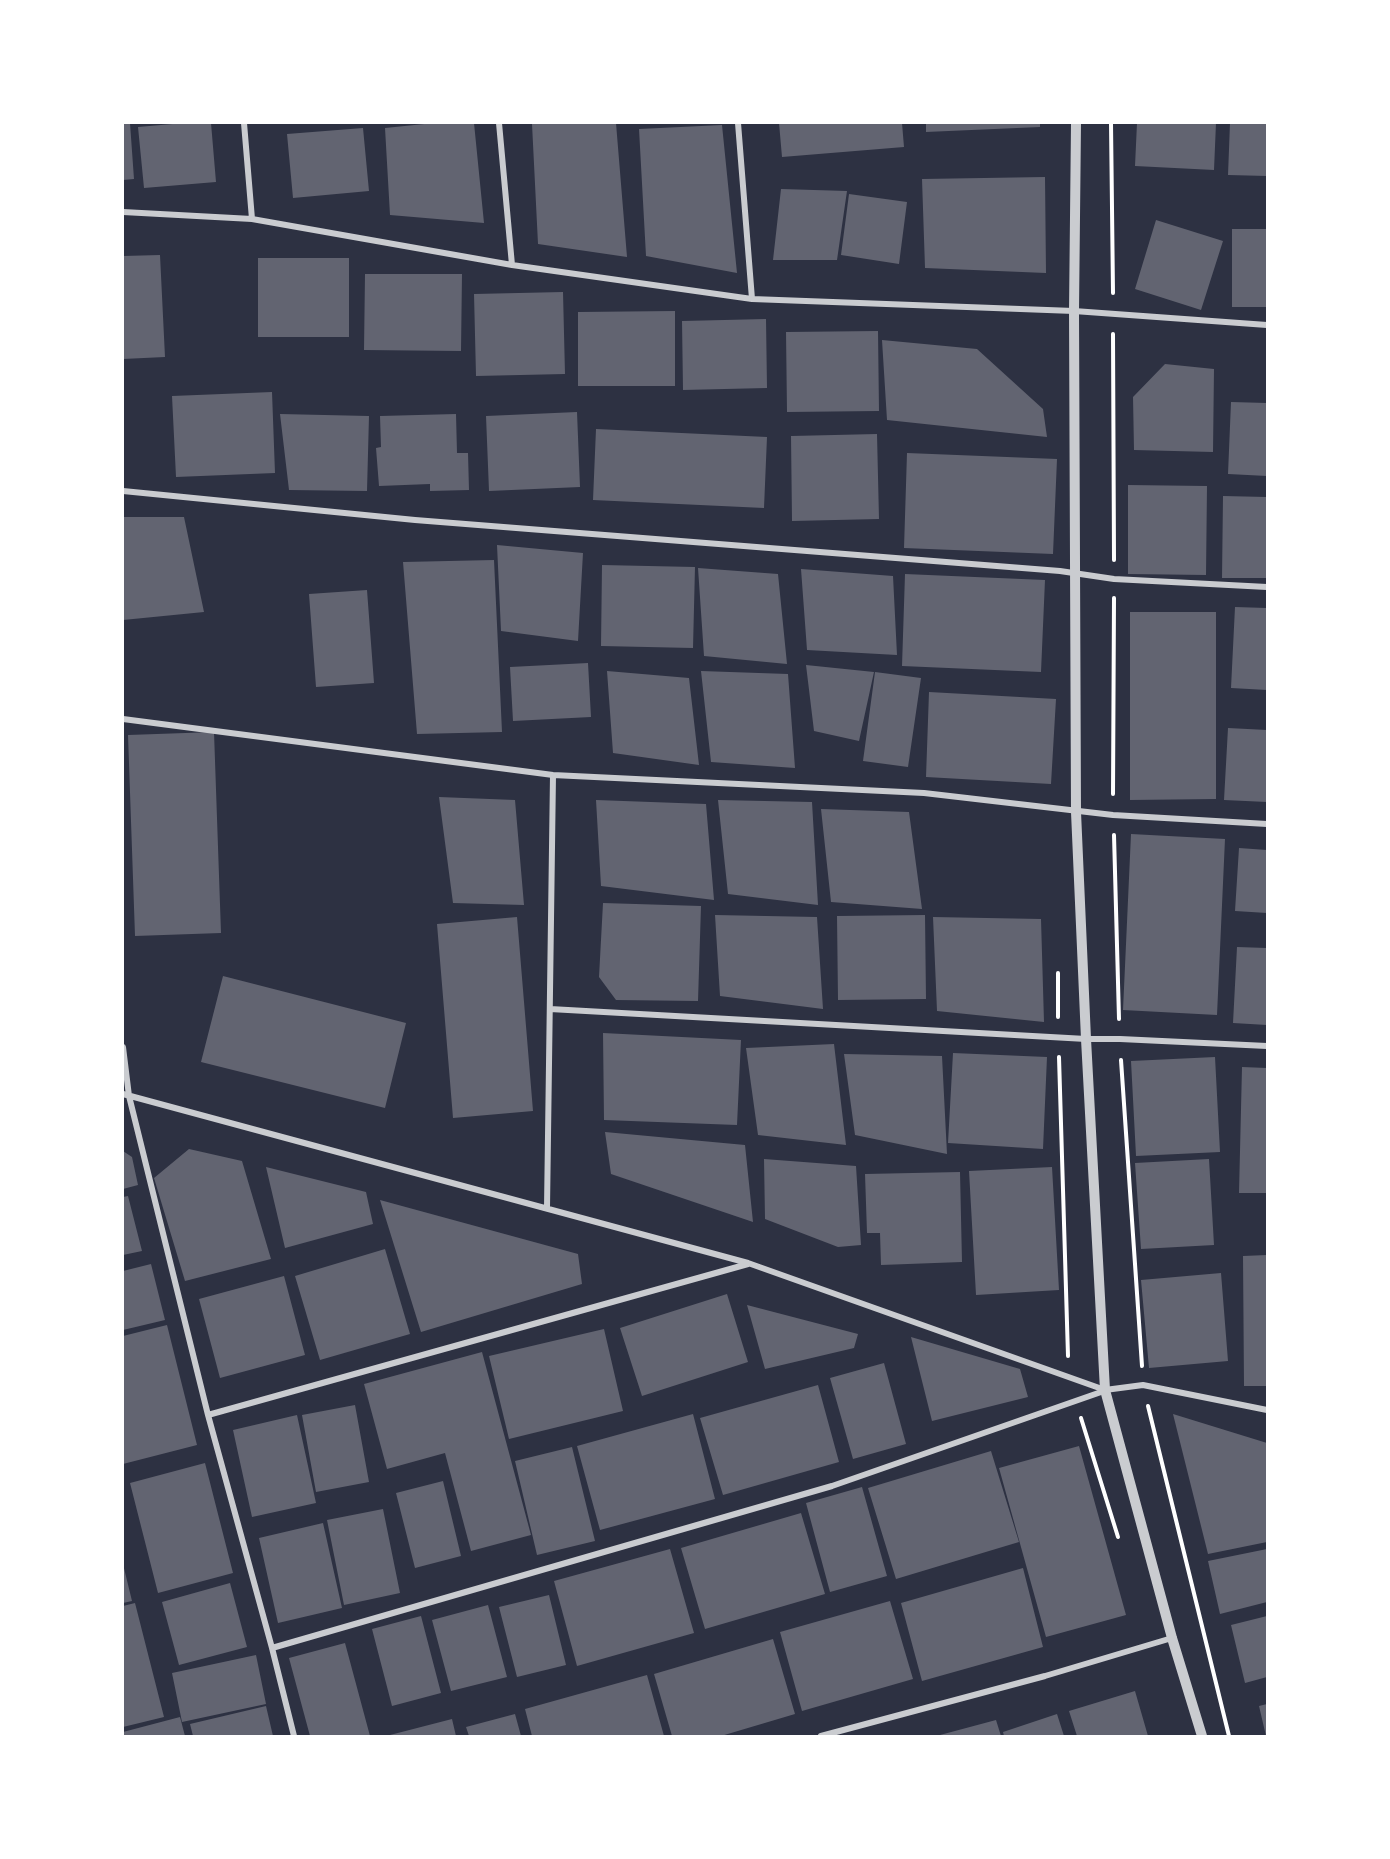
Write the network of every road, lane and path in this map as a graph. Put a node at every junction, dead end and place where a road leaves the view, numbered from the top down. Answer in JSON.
{"nodes":[{"id":1,"x":244,"y":123,"type":"edge"},
{"id":2,"x":499,"y":123,"type":"edge"},
{"id":3,"x":738,"y":123,"type":"edge"},
{"id":4,"x":1076,"y":123,"type":"edge"},
{"id":5,"x":1111,"y":123,"type":"edge"},
{"id":6,"x":123,"y":212,"type":"edge"},
{"id":7,"x":252,"y":219,"type":"junction"},
{"id":8,"x":512,"y":265,"type":"junction"},
{"id":9,"x":752,"y":299,"type":"junction"},
{"id":10,"x":1074,"y":310,"type":"junction"},
{"id":11,"x":1113,"y":315,"type":"junction"},
{"id":12,"x":1267,"y":325,"type":"edge"},
{"id":13,"x":123,"y":491,"type":"edge"},
{"id":14,"x":1077,"y":574,"type":"junction"},
{"id":15,"x":1114,"y":579,"type":"junction"},
{"id":16,"x":1267,"y":587,"type":"edge"},
{"id":17,"x":123,"y":719,"type":"edge"},
{"id":18,"x":553,"y":775,"type":"junction"},
{"id":19,"x":1076,"y":812,"type":"junction"},
{"id":20,"x":1113,"y":815,"type":"junction"},
{"id":21,"x":1267,"y":824,"type":"edge"},
{"id":22,"x":550,"y":1009,"type":"junction"},
{"id":23,"x":1120,"y":1038,"type":"junction"},
{"id":24,"x":1086,"y":1039,"type":"junction"},
{"id":25,"x":1267,"y":1046,"type":"edge"},
{"id":26,"x":123,"y":1047,"type":"edge"},
{"id":27,"x":126,"y":1095,"type":"edge"},
{"id":28,"x":547,"y":1208,"type":"junction"},
{"id":29,"x":748,"y":1263,"type":"junction"},
{"id":30,"x":1143,"y":1385,"type":"junction"},
{"id":31,"x":1105,"y":1390,"type":"junction"},
{"id":32,"x":1267,"y":1410,"type":"edge"},
{"id":33,"x":208,"y":1414,"type":"junction"},
{"id":34,"x":1172,"y":1638,"type":"junction"},
{"id":35,"x":272,"y":1648,"type":"junction"},
{"id":36,"x":294,"y":1736,"type":"edge"},
{"id":37,"x":821,"y":1736,"type":"edge"},
{"id":38,"x":1202,"y":1736,"type":"edge"},
{"id":39,"x":1229,"y":1736,"type":"edge"}],
"edges":[{"from":1,"to":7,"type":"street"},
{"from":2,"to":8,"type":"street"},
{"from":3,"to":9,"type":"street"},
{"from":4,"to":10,"type":"street"},
{"from":5,"to":11,"type":"path"},
{"from":6,"to":7,"type":"street"},
{"from":7,"to":8,"type":"street"},
{"from":8,"to":9,"type":"street"},
{"from":9,"to":10,"type":"street"},
{"from":10,"to":11,"type":"street"},
{"from":10,"to":14,"type":"street"},
{"from":11,"to":12,"type":"street"},
{"from":11,"to":15,"type":"path"},
{"from":13,"to":14,"type":"street"},
{"from":14,"to":15,"type":"street"},
{"from":14,"to":19,"type":"street"},
{"from":15,"to":16,"type":"street"},
{"from":15,"to":20,"type":"path"},
{"from":17,"to":18,"type":"street"},
{"from":18,"to":19,"type":"street"},
{"from":18,"to":22,"type":"street"},
{"from":19,"to":20,"type":"street"},
{"from":19,"to":24,"type":"street"},
{"from":20,"to":21,"type":"street"},
{"from":20,"to":23,"type":"path"},
{"from":22,"to":24,"type":"street"},
{"from":22,"to":28,"type":"street"},
{"from":23,"to":24,"type":"street"},
{"from":23,"to":25,"type":"street"},
{"from":23,"to":30,"type":"path"},
{"from":24,"to":31,"type":"street"},
{"from":26,"to":27,"type":"street"},
{"from":27,"to":28,"type":"street"},
{"from":27,"to":33,"type":"street"},
{"from":28,"to":29,"type":"street"},
{"from":29,"to":31,"type":"street"},
{"from":29,"to":33,"type":"street"},
{"from":30,"to":31,"type":"street"},
{"from":30,"to":32,"type":"street"},
{"from":30,"to":39,"type":"path"},
{"from":31,"to":34,"type":"street"},
{"from":31,"to":35,"type":"street"},
{"from":33,"to":35,"type":"street"},
{"from":34,"to":37,"type":"street"},
{"from":34,"to":38,"type":"street"},
{"from":35,"to":36,"type":"street"}]}
